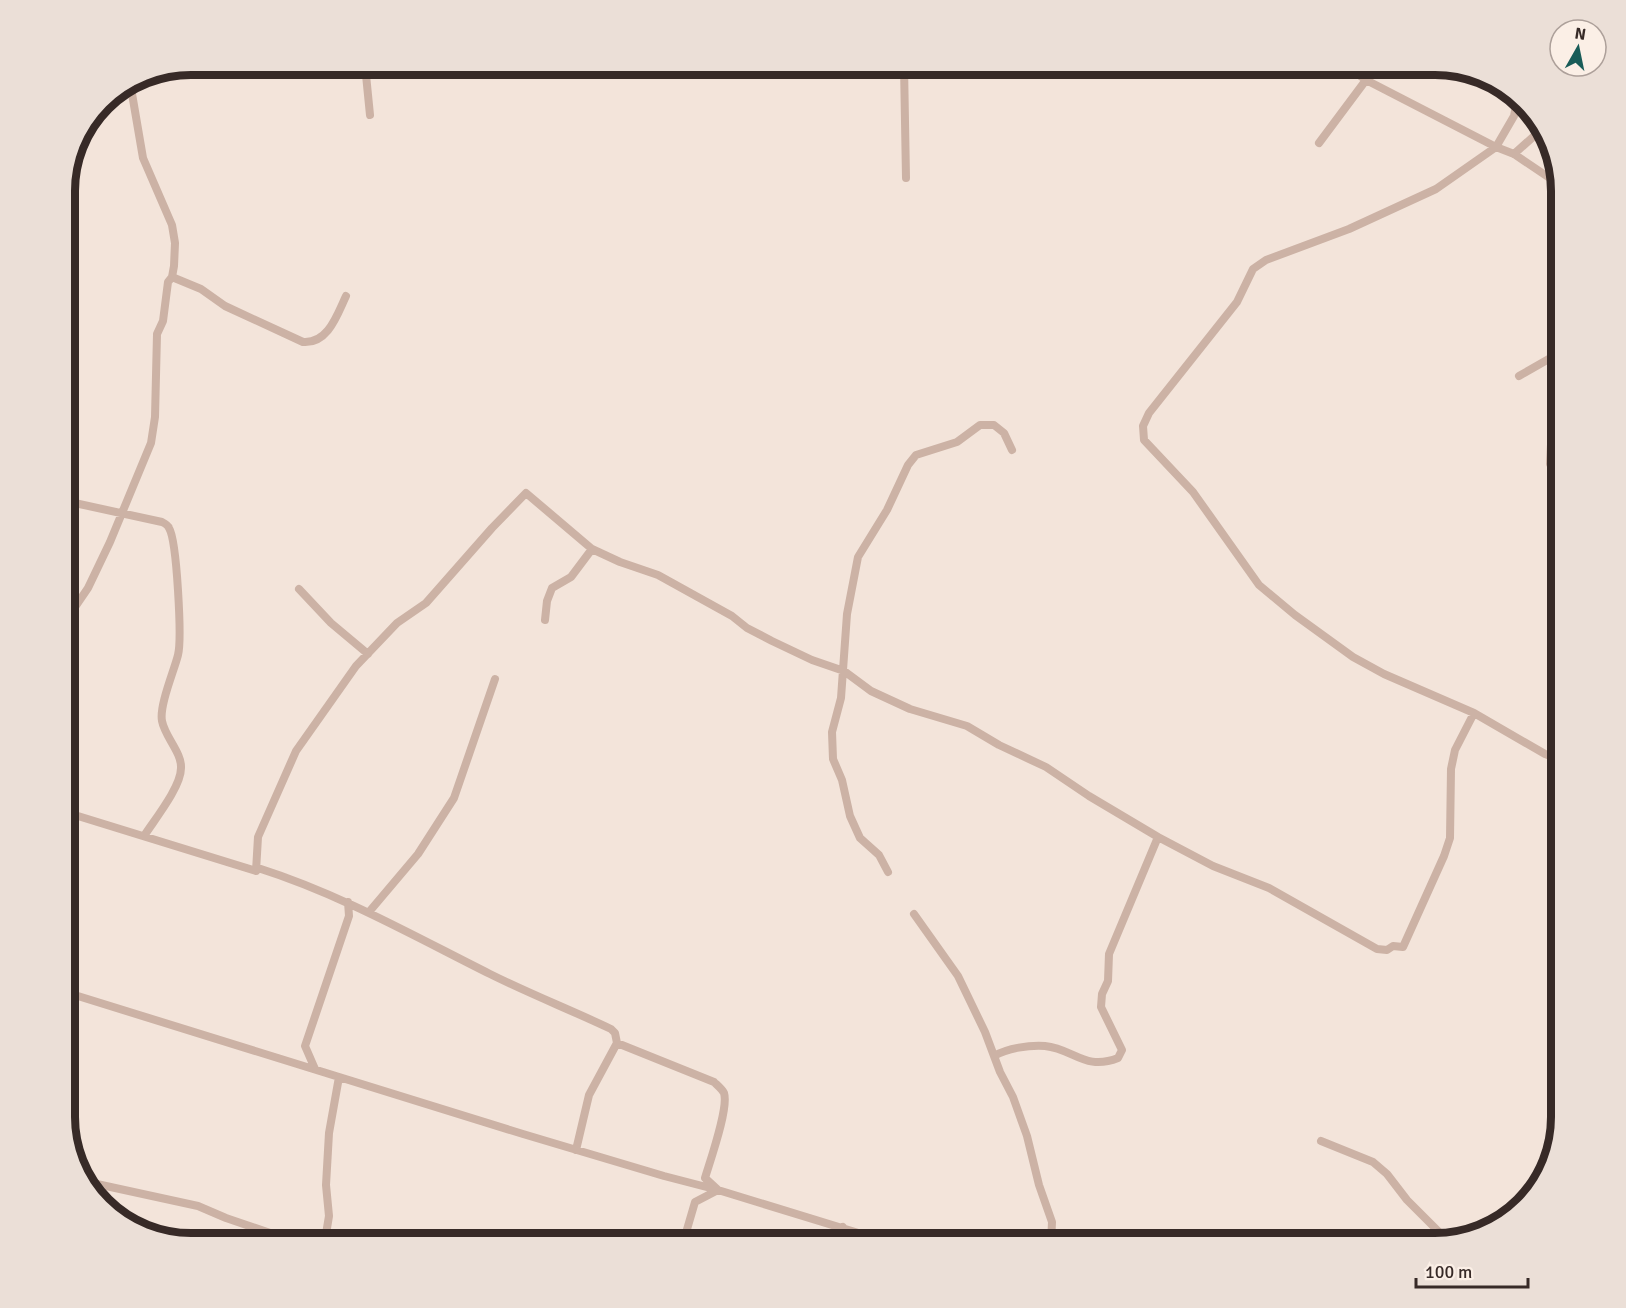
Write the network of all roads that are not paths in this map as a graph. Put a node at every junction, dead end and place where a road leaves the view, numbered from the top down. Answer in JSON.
{"nodes":[{"id":1,"x":366,"y":75,"type":"edge"},
{"id":2,"x":904,"y":75,"type":"edge"},
{"id":3,"x":1359,"y":75,"type":"edge"},
{"id":4,"x":1366,"y":80,"type":"junction"},
{"id":5,"x":131,"y":92,"type":"edge"},
{"id":6,"x":1516,"y":108,"type":"edge"},
{"id":7,"x":370,"y":115,"type":"dead end"},
{"id":8,"x":1536,"y":134,"type":"edge"},
{"id":9,"x":1319,"y":143,"type":"dead end"},
{"id":10,"x":1496,"y":147,"type":"junction"},
{"id":11,"x":1514,"y":154,"type":"junction"},
{"id":12,"x":906,"y":178,"type":"dead end"},
{"id":13,"x":1550,"y":179,"type":"edge"},
{"id":14,"x":172,"y":277,"type":"junction"},
{"id":15,"x":346,"y":296,"type":"dead end"},
{"id":16,"x":1551,"y":358,"type":"edge"},
{"id":17,"x":1519,"y":376,"type":"dead end"},
{"id":18,"x":1551,"y":444,"type":"edge"},
{"id":19,"x":1012,"y":450,"type":"dead end"},
{"id":20,"x":1551,"y":466,"type":"edge"},
{"id":21,"x":75,"y":502,"type":"edge"},
{"id":22,"x":122,"y":514,"type":"junction"},
{"id":23,"x":592,"y":549,"type":"junction"},
{"id":24,"x":299,"y":589,"type":"dead end"},
{"id":25,"x":75,"y":608,"type":"edge"},
{"id":26,"x":545,"y":620,"type":"dead end"},
{"id":27,"x":368,"y":654,"type":"junction"},
{"id":28,"x":843,"y":671,"type":"junction"},
{"id":29,"x":495,"y":679,"type":"dead end"},
{"id":30,"x":1474,"y":713,"type":"junction"},
{"id":31,"x":1551,"y":756,"type":"edge"},
{"id":32,"x":75,"y":816,"type":"edge"},
{"id":33,"x":144,"y":836,"type":"junction"},
{"id":34,"x":1158,"y":837,"type":"junction"},
{"id":35,"x":256,"y":871,"type":"junction"},
{"id":36,"x":888,"y":872,"type":"dead end"},
{"id":37,"x":348,"y":902,"type":"junction"},
{"id":38,"x":365,"y":911,"type":"junction"},
{"id":39,"x":914,"y":914,"type":"dead end"},
{"id":40,"x":349,"y":916,"type":"junction"},
{"id":41,"x":75,"y":995,"type":"edge"},
{"id":42,"x":617,"y":1043,"type":"junction"},
{"id":43,"x":994,"y":1056,"type":"junction"},
{"id":44,"x":315,"y":1069,"type":"junction"},
{"id":45,"x":339,"y":1077,"type":"junction"},
{"id":46,"x":1321,"y":1141,"type":"dead end"},
{"id":47,"x":576,"y":1150,"type":"junction"},
{"id":48,"x":96,"y":1183,"type":"edge"},
{"id":49,"x":718,"y":1190,"type":"junction"},
{"id":50,"x":843,"y":1227,"type":"junction"},
{"id":51,"x":274,"y":1233,"type":"edge"},
{"id":52,"x":326,"y":1233,"type":"edge"},
{"id":53,"x":687,"y":1233,"type":"edge"},
{"id":54,"x":838,"y":1233,"type":"edge"},
{"id":55,"x":860,"y":1233,"type":"edge"},
{"id":56,"x":1052,"y":1233,"type":"edge"},
{"id":57,"x":1440,"y":1233,"type":"edge"}],
"edges":[{"from":1,"to":7,"type":"street"},
{"from":2,"to":12,"type":"street"},
{"from":3,"to":4,"type":"street"},
{"from":4,"to":9,"type":"street"},
{"from":4,"to":10,"type":"street"},
{"from":5,"to":14,"type":"street"},
{"from":6,"to":10,"type":"street"},
{"from":8,"to":11,"type":"street"},
{"from":10,"to":11,"type":"street"},
{"from":10,"to":30,"type":"street"},
{"from":11,"to":13,"type":"street"},
{"from":14,"to":15,"type":"street"},
{"from":14,"to":22,"type":"street"},
{"from":16,"to":17,"type":"street"},
{"from":18,"to":20,"type":"street"},
{"from":19,"to":28,"type":"street"},
{"from":21,"to":22,"type":"street"},
{"from":22,"to":25,"type":"street"},
{"from":22,"to":33,"type":"street"},
{"from":23,"to":26,"type":"street"},
{"from":23,"to":27,"type":"street"},
{"from":23,"to":28,"type":"street"},
{"from":24,"to":27,"type":"street"},
{"from":27,"to":35,"type":"street"},
{"from":28,"to":34,"type":"street"},
{"from":28,"to":36,"type":"street"},
{"from":29,"to":38,"type":"street"},
{"from":30,"to":31,"type":"street"},
{"from":30,"to":34,"type":"street"},
{"from":32,"to":33,"type":"street"},
{"from":33,"to":35,"type":"street"},
{"from":34,"to":43,"type":"street"},
{"from":35,"to":37,"type":"street"},
{"from":37,"to":38,"type":"street"},
{"from":37,"to":40,"type":"street"},
{"from":38,"to":40,"type":"street"},
{"from":38,"to":42,"type":"street"},
{"from":39,"to":43,"type":"street"},
{"from":40,"to":44,"type":"street"},
{"from":41,"to":44,"type":"street"},
{"from":42,"to":47,"type":"street"},
{"from":42,"to":49,"type":"street"},
{"from":43,"to":56,"type":"street"},
{"from":44,"to":45,"type":"street"},
{"from":45,"to":47,"type":"street"},
{"from":45,"to":52,"type":"street"},
{"from":46,"to":57,"type":"street"},
{"from":47,"to":49,"type":"street"},
{"from":48,"to":51,"type":"street"},
{"from":49,"to":50,"type":"street"},
{"from":49,"to":53,"type":"street"},
{"from":50,"to":54,"type":"street"},
{"from":50,"to":55,"type":"street"}]}
